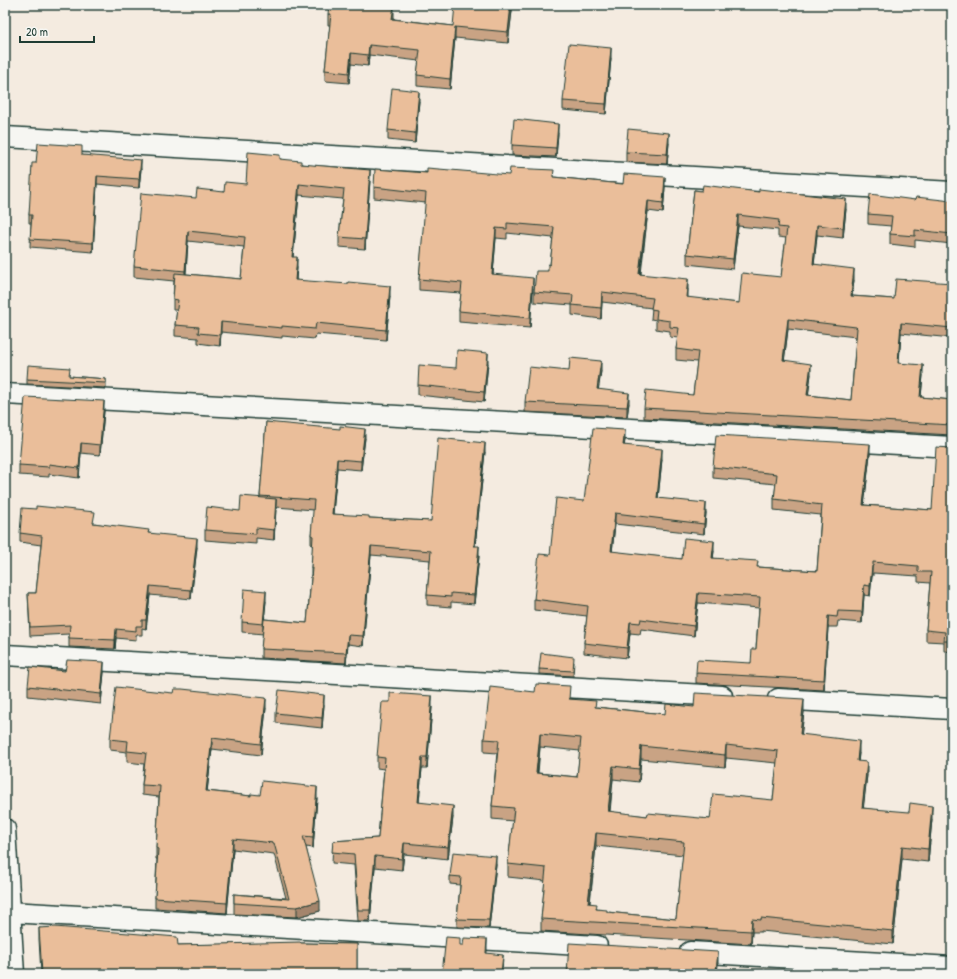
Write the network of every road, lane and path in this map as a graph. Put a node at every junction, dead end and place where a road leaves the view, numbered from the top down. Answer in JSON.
{"nodes":[{"id":1,"x":5,"y":137,"type":"edge"},
{"id":2,"x":952,"y":192,"type":"edge"},
{"id":3,"x":5,"y":394,"type":"edge"},
{"id":4,"x":952,"y":447,"type":"edge"},
{"id":5,"x":5,"y":655,"type":"edge"},
{"id":6,"x":737,"y":697,"type":"edge"},
{"id":7,"x":761,"y":698,"type":"edge"},
{"id":8,"x":952,"y":709,"type":"edge"},
{"id":9,"x":5,"y":829,"type":"edge"},
{"id":10,"x":8,"y":912,"type":"edge"},
{"id":11,"x":617,"y":948,"type":"edge"},
{"id":12,"x":673,"y":951,"type":"edge"},
{"id":13,"x":952,"y":967,"type":"edge"},
{"id":14,"x":14,"y":974,"type":"edge"}],
"edges":[{"from":1,"to":2,"type":"street"},
{"from":3,"to":4,"type":"street"},
{"from":5,"to":6,"type":"street"},
{"from":7,"to":8,"type":"street"},
{"from":9,"to":10,"type":"street"},
{"from":10,"to":11,"type":"street"},
{"from":10,"to":14,"type":"street"},
{"from":12,"to":13,"type":"street"}]}
